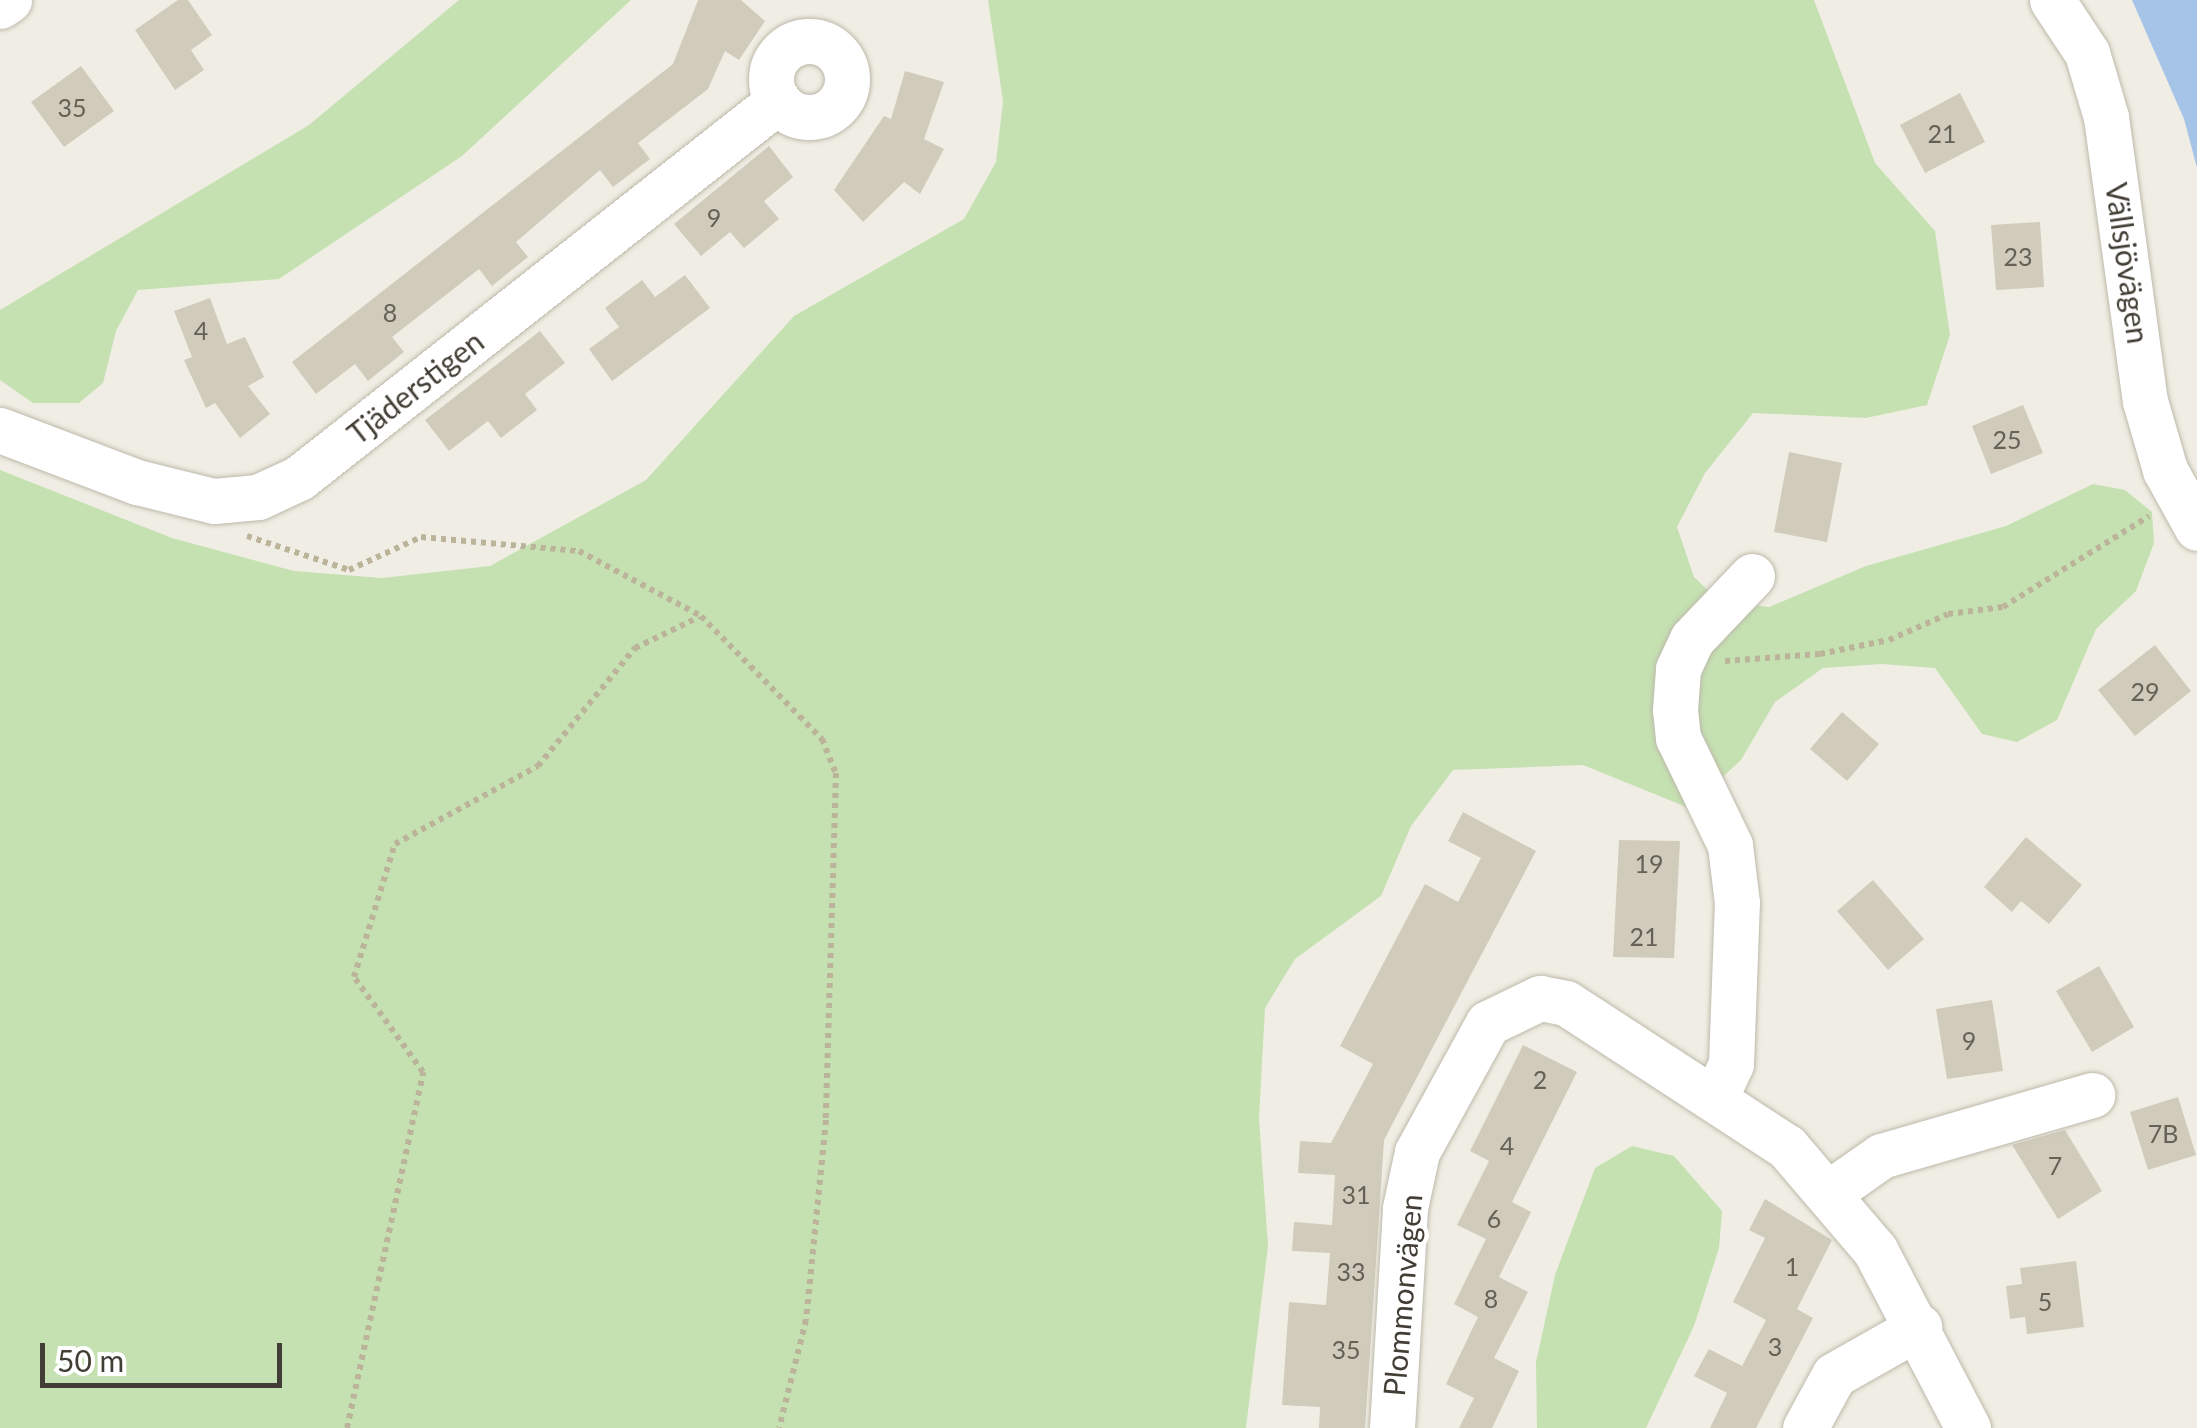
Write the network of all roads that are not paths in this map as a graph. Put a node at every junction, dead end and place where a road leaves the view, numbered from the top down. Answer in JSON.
{"nodes":[{"id":1,"x":9,"y":0,"type":"edge"},
{"id":2,"x":2052,"y":0,"type":"edge"},
{"id":3,"x":0,"y":6,"type":"edge"},
{"id":4,"x":778,"y":101,"type":"dead end"},
{"id":5,"x":0,"y":430,"type":"edge"},
{"id":6,"x":2188,"y":513,"type":"edge"},
{"id":7,"x":1752,"y":576,"type":"dead end"},
{"id":8,"x":1717,"y":1094,"type":"junction"},
{"id":9,"x":2092,"y":1095,"type":"dead end"},
{"id":10,"x":1830,"y":1192,"type":"junction"},
{"id":11,"x":1919,"y":1327,"type":"junction"},
{"id":12,"x":1392,"y":1428,"type":"edge"},
{"id":13,"x":1805,"y":1428,"type":"edge"},
{"id":14,"x":1968,"y":1428,"type":"edge"}],
"edges":[{"from":1,"to":3,"type":"street"},
{"from":2,"to":6,"type":"street","name":"Vällsjövägen"},
{"from":4,"to":5,"type":"street","name":"Tjäderstigen"},
{"from":7,"to":8,"type":"street"},
{"from":8,"to":10,"type":"street","name":"Plommonvägen"},
{"from":8,"to":12,"type":"street","name":"Plommonvägen"},
{"from":9,"to":10,"type":"street"},
{"from":10,"to":11,"type":"street","name":"Plommonvägen"},
{"from":11,"to":13,"type":"street"},
{"from":11,"to":14,"type":"street","name":"Plommonvägen"}]}
